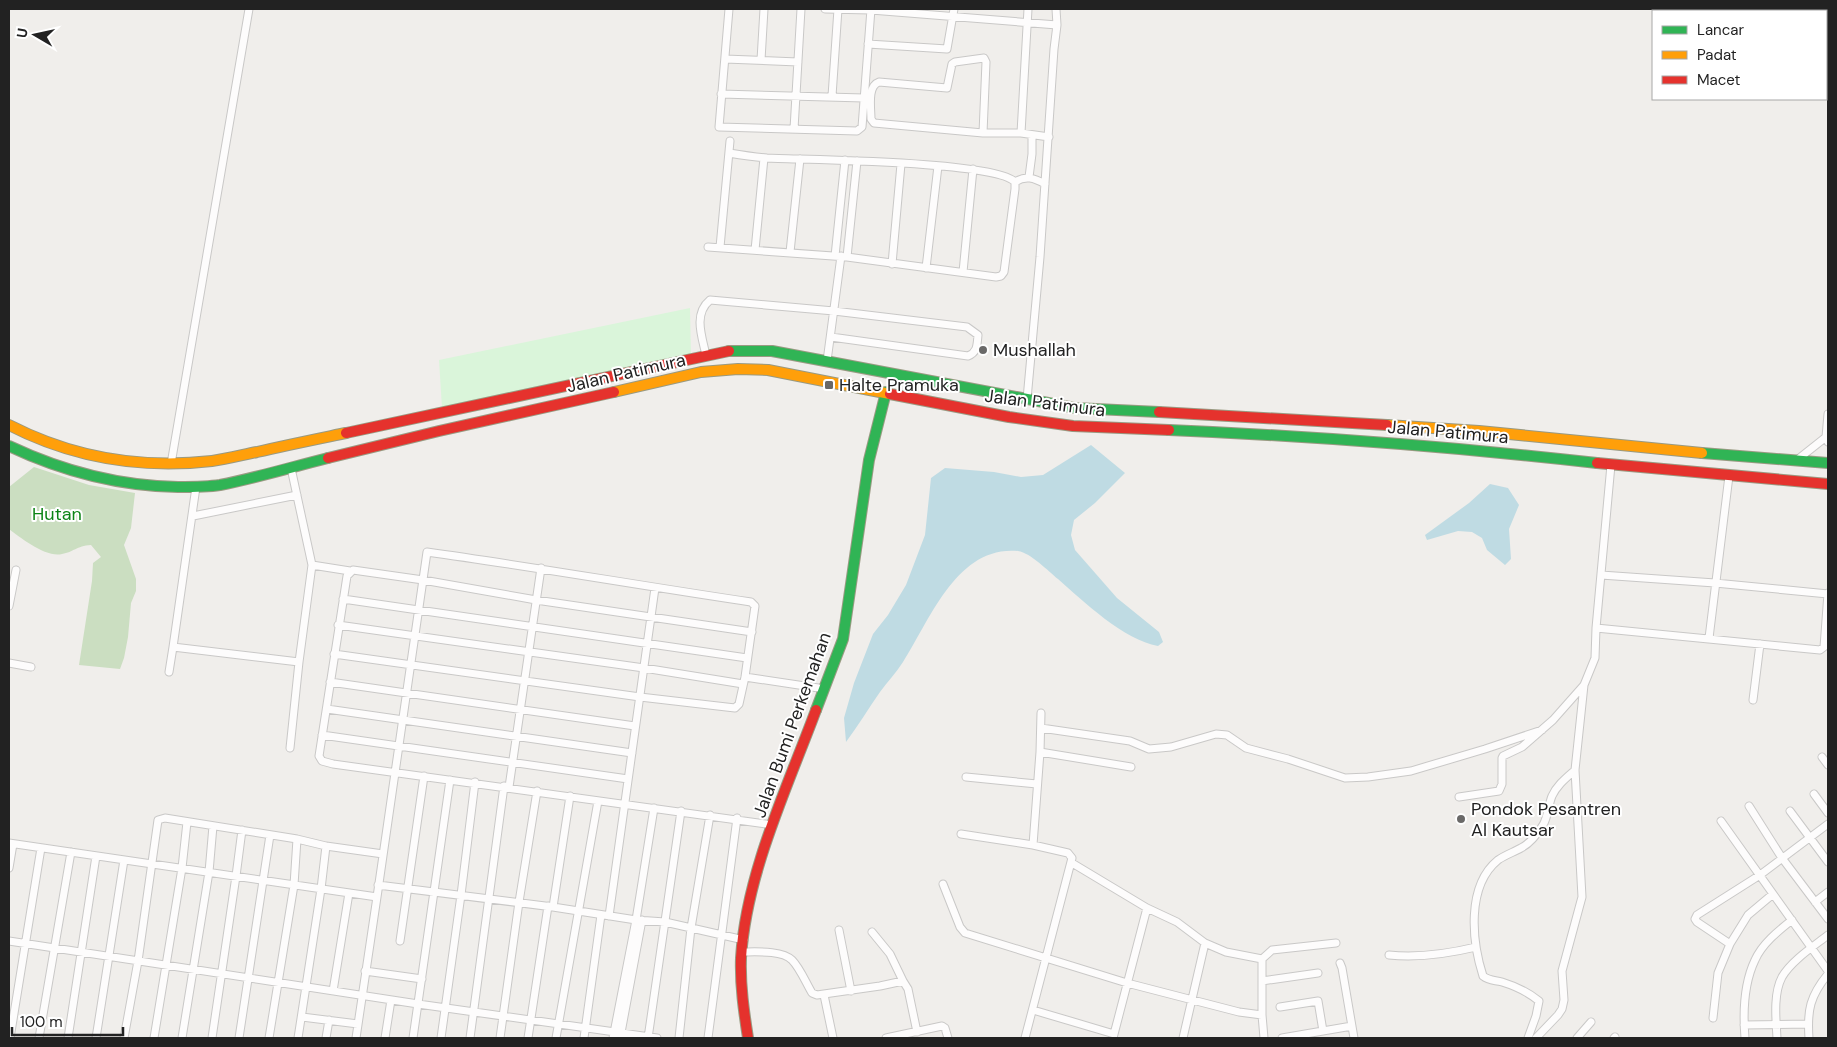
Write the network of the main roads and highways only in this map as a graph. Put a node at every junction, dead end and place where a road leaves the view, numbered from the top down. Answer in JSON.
{"nodes":[{"id":1,"x":570,"y":386,"type":"junction"},
{"id":2,"x":886,"y":392,"type":"junction"},
{"id":3,"x":574,"y":402,"type":"junction"},
{"id":4,"x":9,"y":425,"type":"edge"},
{"id":5,"x":9,"y":446,"type":"edge"},
{"id":6,"x":1731,"y":455,"type":"junction"},
{"id":7,"x":1828,"y":463,"type":"edge"},
{"id":8,"x":1728,"y":476,"type":"junction"},
{"id":9,"x":1828,"y":484,"type":"edge"},
{"id":10,"x":748,"y":1038,"type":"edge"}],
"edges":[{"from":1,"to":3,"type":"main road"},
{"from":1,"to":4,"type":"main road","name":"Jalan Patimura"},
{"from":1,"to":6,"type":"main road","name":"Jalan Patimura"},
{"from":2,"to":3,"type":"main road","name":"Jalan Patimura"},
{"from":2,"to":8,"type":"main road","name":"Jalan Patimura"},
{"from":2,"to":10,"type":"main road","name":"Jalan Bumi Perkemahan"},
{"from":3,"to":5,"type":"main road","name":"Jalan Patimura"},
{"from":6,"to":7,"type":"main road","name":"Jalan Patimura"},
{"from":6,"to":8,"type":"main road"},
{"from":8,"to":9,"type":"main road","name":"Jalan Patimura"}]}
